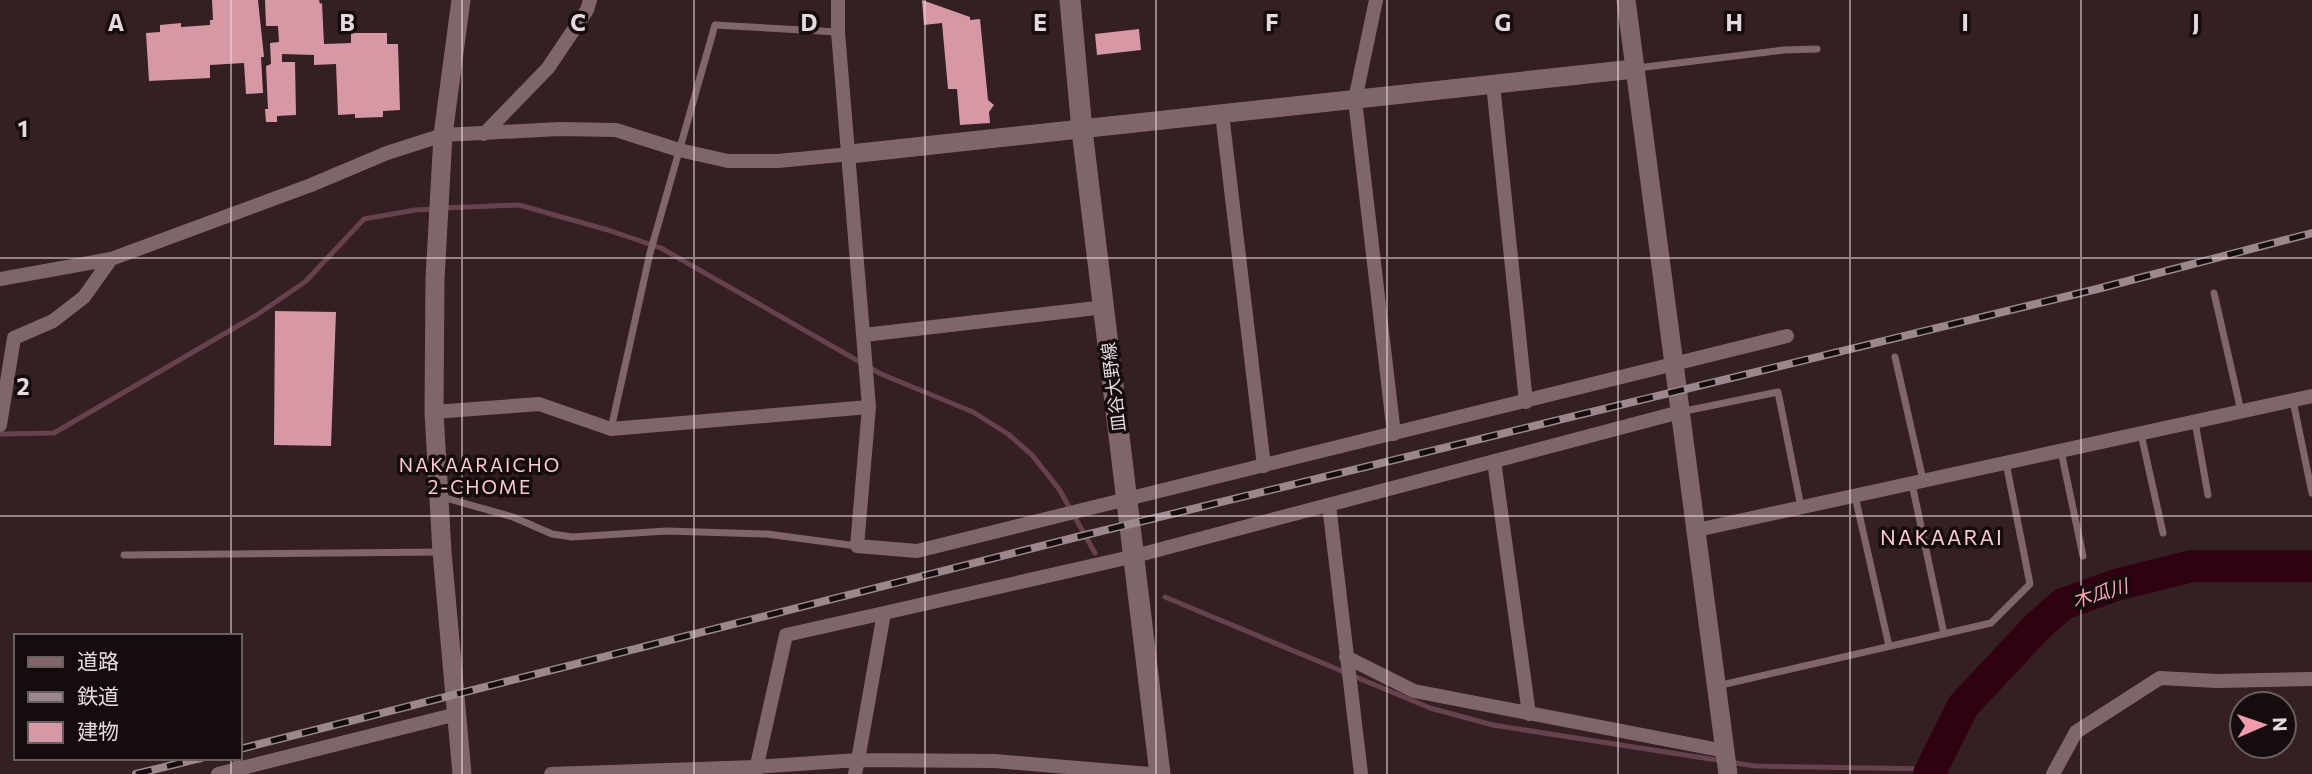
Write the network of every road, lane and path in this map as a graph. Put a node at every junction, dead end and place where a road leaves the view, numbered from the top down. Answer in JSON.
{"nodes":[{"id":1,"x":461,"y":0,"type":"edge"},
{"id":2,"x":590,"y":0,"type":"edge"},
{"id":3,"x":838,"y":0,"type":"edge"},
{"id":4,"x":1070,"y":0,"type":"edge"},
{"id":5,"x":1376,"y":0,"type":"edge"},
{"id":6,"x":1626,"y":0,"type":"edge"},
{"id":7,"x":838,"y":32,"type":"junction"},
{"id":8,"x":1817,"y":49,"type":"dead end"},
{"id":9,"x":1634,"y":69,"type":"junction"},
{"id":10,"x":1493,"y":84,"type":"junction"},
{"id":11,"x":1355,"y":100,"type":"junction"},
{"id":12,"x":1222,"y":114,"type":"junction"},
{"id":13,"x":1082,"y":130,"type":"junction"},
{"id":14,"x":484,"y":134,"type":"junction"},
{"id":15,"x":443,"y":135,"type":"junction"},
{"id":16,"x":679,"y":150,"type":"junction"},
{"id":17,"x":849,"y":155,"type":"junction"},
{"id":18,"x":111,"y":260,"type":"junction"},
{"id":19,"x":0,"y":279,"type":"edge"},
{"id":20,"x":2214,"y":293,"type":"dead end"},
{"id":21,"x":1105,"y":307,"type":"junction"},
{"id":22,"x":864,"y":335,"type":"junction"},
{"id":23,"x":1787,"y":336,"type":"dead end"},
{"id":24,"x":1895,"y":357,"type":"dead end"},
{"id":25,"x":1673,"y":366,"type":"junction"},
{"id":26,"x":2312,"y":396,"type":"edge"},
{"id":27,"x":2293,"y":400,"type":"junction"},
{"id":28,"x":1526,"y":402,"type":"junction"},
{"id":29,"x":869,"y":407,"type":"junction"},
{"id":30,"x":2241,"y":411,"type":"junction"},
{"id":31,"x":433,"y":412,"type":"junction"},
{"id":32,"x":1680,"y":412,"type":"junction"},
{"id":33,"x":2195,"y":421,"type":"junction"},
{"id":34,"x":0,"y":425,"type":"edge"},
{"id":35,"x":611,"y":429,"type":"junction"},
{"id":36,"x":2141,"y":433,"type":"junction"},
{"id":37,"x":1394,"y":434,"type":"junction"},
{"id":38,"x":2061,"y":451,"type":"junction"},
{"id":39,"x":1494,"y":461,"type":"junction"},
{"id":40,"x":2006,"y":463,"type":"junction"},
{"id":41,"x":1264,"y":466,"type":"junction"},
{"id":42,"x":1918,"y":482,"type":"junction"},
{"id":43,"x":2312,"y":493,"type":"edge"},
{"id":44,"x":1855,"y":495,"type":"junction"},
{"id":45,"x":2208,"y":495,"type":"dead end"},
{"id":46,"x":438,"y":496,"type":"junction"},
{"id":47,"x":1128,"y":499,"type":"junction"},
{"id":48,"x":1329,"y":505,"type":"junction"},
{"id":49,"x":1801,"y":507,"type":"junction"},
{"id":50,"x":1696,"y":530,"type":"junction"},
{"id":51,"x":2163,"y":533,"type":"dead end"},
{"id":52,"x":857,"y":545,"type":"junction"},
{"id":53,"x":442,"y":552,"type":"junction"},
{"id":54,"x":124,"y":555,"type":"dead end"},
{"id":55,"x":1135,"y":556,"type":"junction"},
{"id":56,"x":2083,"y":556,"type":"dead end"},
{"id":57,"x":884,"y":613,"type":"junction"},
{"id":58,"x":1944,"y":634,"type":"junction"},
{"id":59,"x":1889,"y":646,"type":"junction"},
{"id":60,"x":1346,"y":657,"type":"junction"},
{"id":61,"x":2312,"y":679,"type":"edge"},
{"id":62,"x":1716,"y":686,"type":"junction"},
{"id":63,"x":457,"y":714,"type":"junction"},
{"id":64,"x":1529,"y":714,"type":"junction"},
{"id":65,"x":1725,"y":751,"type":"junction"},
{"id":66,"x":857,"y":767,"type":"edge"},
{"id":67,"x":995,"y":767,"type":"edge"},
{"id":68,"x":755,"y":770,"type":"edge"},
{"id":69,"x":239,"y":771,"type":"edge"},
{"id":70,"x":218,"y":774,"type":"edge"},
{"id":71,"x":463,"y":774,"type":"edge"},
{"id":72,"x":551,"y":774,"type":"edge"},
{"id":73,"x":1150,"y":774,"type":"edge"},
{"id":74,"x":1160,"y":774,"type":"edge"},
{"id":75,"x":1361,"y":774,"type":"edge"},
{"id":76,"x":1728,"y":774,"type":"edge"},
{"id":77,"x":2053,"y":774,"type":"edge"}],
"edges":[{"from":1,"to":15,"type":"street"},
{"from":2,"to":14,"type":"street"},
{"from":3,"to":7,"type":"street"},
{"from":4,"to":13,"type":"main road","name":"皿谷大野線"},
{"from":5,"to":11,"type":"street"},
{"from":6,"to":9,"type":"street"},
{"from":7,"to":16,"type":"lane"},
{"from":7,"to":17,"type":"street"},
{"from":8,"to":9,"type":"lane"},
{"from":9,"to":10,"type":"street"},
{"from":9,"to":25,"type":"street"},
{"from":10,"to":11,"type":"street"},
{"from":10,"to":28,"type":"street"},
{"from":11,"to":12,"type":"street"},
{"from":11,"to":37,"type":"street"},
{"from":12,"to":13,"type":"street"},
{"from":12,"to":41,"type":"street"},
{"from":13,"to":17,"type":"street"},
{"from":13,"to":21,"type":"main road","name":"皿谷大野線"},
{"from":14,"to":15,"type":"street"},
{"from":14,"to":16,"type":"street"},
{"from":15,"to":18,"type":"street"},
{"from":15,"to":31,"type":"street"},
{"from":16,"to":17,"type":"street"},
{"from":16,"to":35,"type":"lane"},
{"from":17,"to":22,"type":"street"},
{"from":18,"to":19,"type":"street"},
{"from":18,"to":34,"type":"street"},
{"from":20,"to":30,"type":"lane"},
{"from":21,"to":22,"type":"street"},
{"from":21,"to":47,"type":"main road","name":"皿谷大野線"},
{"from":22,"to":29,"type":"street"},
{"from":23,"to":25,"type":"street"},
{"from":24,"to":42,"type":"lane"},
{"from":25,"to":28,"type":"street"},
{"from":25,"to":32,"type":"street"},
{"from":26,"to":27,"type":"street"},
{"from":27,"to":30,"type":"street"},
{"from":27,"to":43,"type":"lane"},
{"from":28,"to":37,"type":"street"},
{"from":29,"to":35,"type":"street"},
{"from":29,"to":52,"type":"street"},
{"from":30,"to":33,"type":"street"},
{"from":31,"to":35,"type":"street"},
{"from":31,"to":46,"type":"street"},
{"from":32,"to":39,"type":"street"},
{"from":32,"to":49,"type":"lane"},
{"from":32,"to":50,"type":"street"},
{"from":33,"to":36,"type":"street"},
{"from":33,"to":45,"type":"lane"},
{"from":36,"to":38,"type":"street"},
{"from":36,"to":51,"type":"lane"},
{"from":37,"to":41,"type":"street"},
{"from":38,"to":40,"type":"street"},
{"from":38,"to":56,"type":"lane"},
{"from":39,"to":48,"type":"street"},
{"from":39,"to":64,"type":"street"},
{"from":40,"to":42,"type":"street"},
{"from":40,"to":58,"type":"lane"},
{"from":41,"to":47,"type":"street"},
{"from":42,"to":44,"type":"street"},
{"from":42,"to":58,"type":"lane"},
{"from":44,"to":49,"type":"street"},
{"from":44,"to":59,"type":"lane"},
{"from":46,"to":52,"type":"lane"},
{"from":46,"to":53,"type":"street"},
{"from":47,"to":52,"type":"street"},
{"from":47,"to":55,"type":"main road","name":"皿谷大野線"},
{"from":48,"to":55,"type":"street"},
{"from":48,"to":60,"type":"street"},
{"from":49,"to":50,"type":"street"},
{"from":50,"to":62,"type":"street"},
{"from":53,"to":54,"type":"lane"},
{"from":53,"to":63,"type":"street"},
{"from":55,"to":57,"type":"street"},
{"from":55,"to":74,"type":"main road","name":"皿谷大野線"},
{"from":57,"to":66,"type":"street"},
{"from":57,"to":68,"type":"street"},
{"from":58,"to":59,"type":"lane"},
{"from":59,"to":62,"type":"lane"},
{"from":60,"to":64,"type":"street"},
{"from":60,"to":75,"type":"street"},
{"from":61,"to":77,"type":"street"},
{"from":62,"to":65,"type":"street"},
{"from":63,"to":69,"type":"street"},
{"from":63,"to":71,"type":"street"},
{"from":64,"to":65,"type":"street"},
{"from":65,"to":76,"type":"street"},
{"from":66,"to":67,"type":"street"},
{"from":66,"to":68,"type":"street"},
{"from":67,"to":73,"type":"street"},
{"from":68,"to":72,"type":"street"},
{"from":69,"to":70,"type":"street"}]}
